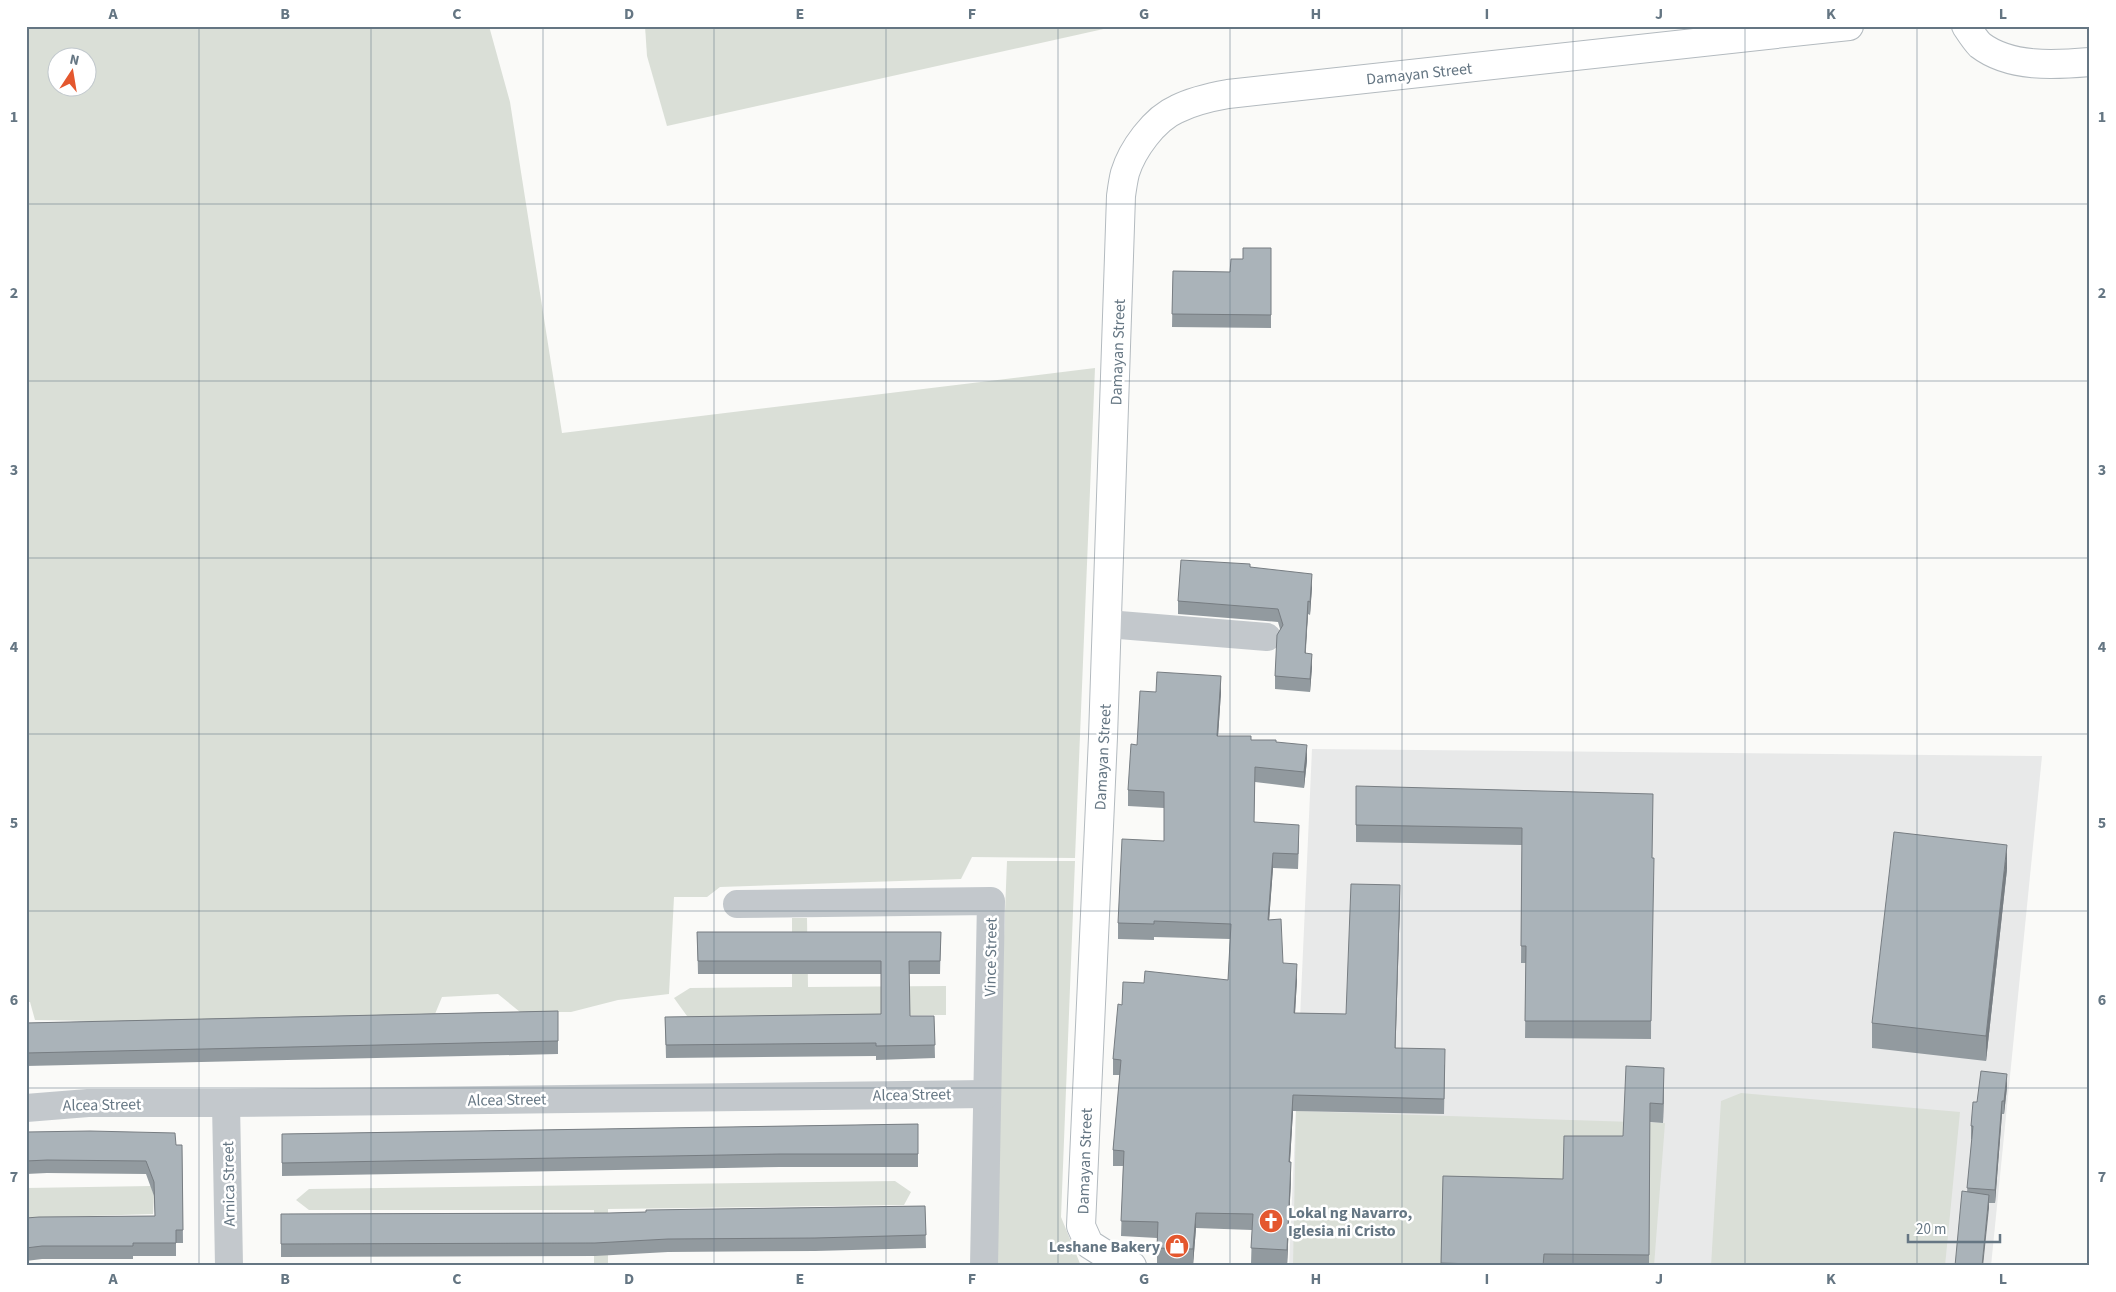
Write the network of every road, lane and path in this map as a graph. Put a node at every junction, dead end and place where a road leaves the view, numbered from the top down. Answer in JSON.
{"nodes":[{"id":1,"x":1849,"y":26,"type":"edge"},
{"id":2,"x":1966,"y":26,"type":"edge"},
{"id":3,"x":2090,"y":62,"type":"edge"},
{"id":4,"x":1107,"y":624,"type":"junction"},
{"id":5,"x":1267,"y":637,"type":"dead end"},
{"id":6,"x":737,"y":904,"type":"dead end"},
{"id":7,"x":987,"y":1094,"type":"junction"},
{"id":8,"x":226,"y":1103,"type":"junction"},
{"id":9,"x":26,"y":1108,"type":"edge"},
{"id":10,"x":229,"y":1266,"type":"edge"},
{"id":11,"x":984,"y":1266,"type":"edge"},
{"id":12,"x":1132,"y":1266,"type":"edge"}],
"edges":[{"from":1,"to":4,"type":"street","name":"Damayan Street"},
{"from":2,"to":3,"type":"street"},
{"from":4,"to":5,"type":"street"},
{"from":4,"to":12,"type":"street","name":"Damayan Street"},
{"from":6,"to":7,"type":"street","name":"Vince Street"},
{"from":7,"to":8,"type":"street","name":"Alcea Street"},
{"from":7,"to":11,"type":"street","name":"Vince Street"},
{"from":8,"to":9,"type":"street","name":"Alcea Street"},
{"from":8,"to":10,"type":"street","name":"Arnica Street"}]}
